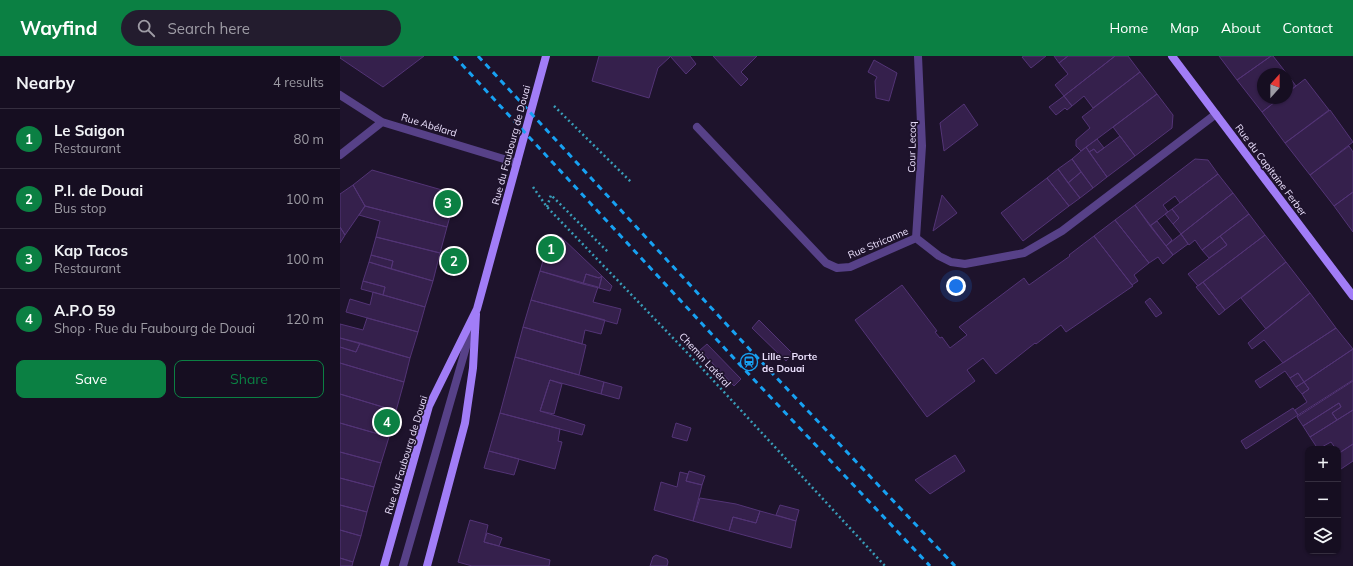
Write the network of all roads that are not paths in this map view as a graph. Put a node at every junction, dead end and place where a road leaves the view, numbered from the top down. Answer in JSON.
{"nodes":[{"id":1,"x":546,"y":56,"type":"edge"},
{"id":2,"x":918,"y":56,"type":"edge"},
{"id":3,"x":1172,"y":56,"type":"edge"},
{"id":4,"x":340,"y":95,"type":"edge"},
{"id":5,"x":1216,"y":114,"type":"junction"},
{"id":6,"x":382,"y":122,"type":"junction"},
{"id":7,"x":697,"y":127,"type":"dead end"},
{"id":8,"x":340,"y":155,"type":"edge"},
{"id":9,"x":517,"y":163,"type":"junction"},
{"id":10,"x":916,"y":238,"type":"junction"},
{"id":11,"x":1353,"y":296,"type":"edge"},
{"id":12,"x":477,"y":309,"type":"junction"},
{"id":13,"x":384,"y":566,"type":"edge"},
{"id":14,"x":403,"y":566,"type":"edge"},
{"id":15,"x":427,"y":566,"type":"edge"}],
"edges":[{"from":1,"to":9,"type":"main road","name":"Rue du Faubourg de Douai"},
{"from":2,"to":10,"type":"street","name":"Cour Lecoq"},
{"from":3,"to":5,"type":"main road","name":"Rue du Capitaine Ferber"},
{"from":4,"to":6,"type":"street","name":"Rue Abélard"},
{"from":5,"to":10,"type":"street","name":"Rue Stricanne"},
{"from":5,"to":11,"type":"main road","name":"Rue du Capitaine Ferber"},
{"from":6,"to":8,"type":"street"},
{"from":6,"to":9,"type":"street","name":"Rue Abélard"},
{"from":7,"to":10,"type":"street","name":"Rue Stricanne"},
{"from":9,"to":12,"type":"main road","name":"Rue du Faubourg de Douai"},
{"from":12,"to":13,"type":"main road","name":"Rue du Faubourg de Douai"},
{"from":12,"to":14,"type":"street"},
{"from":12,"to":15,"type":"main road","name":"Rue du Faubourg de Douai"}]}
